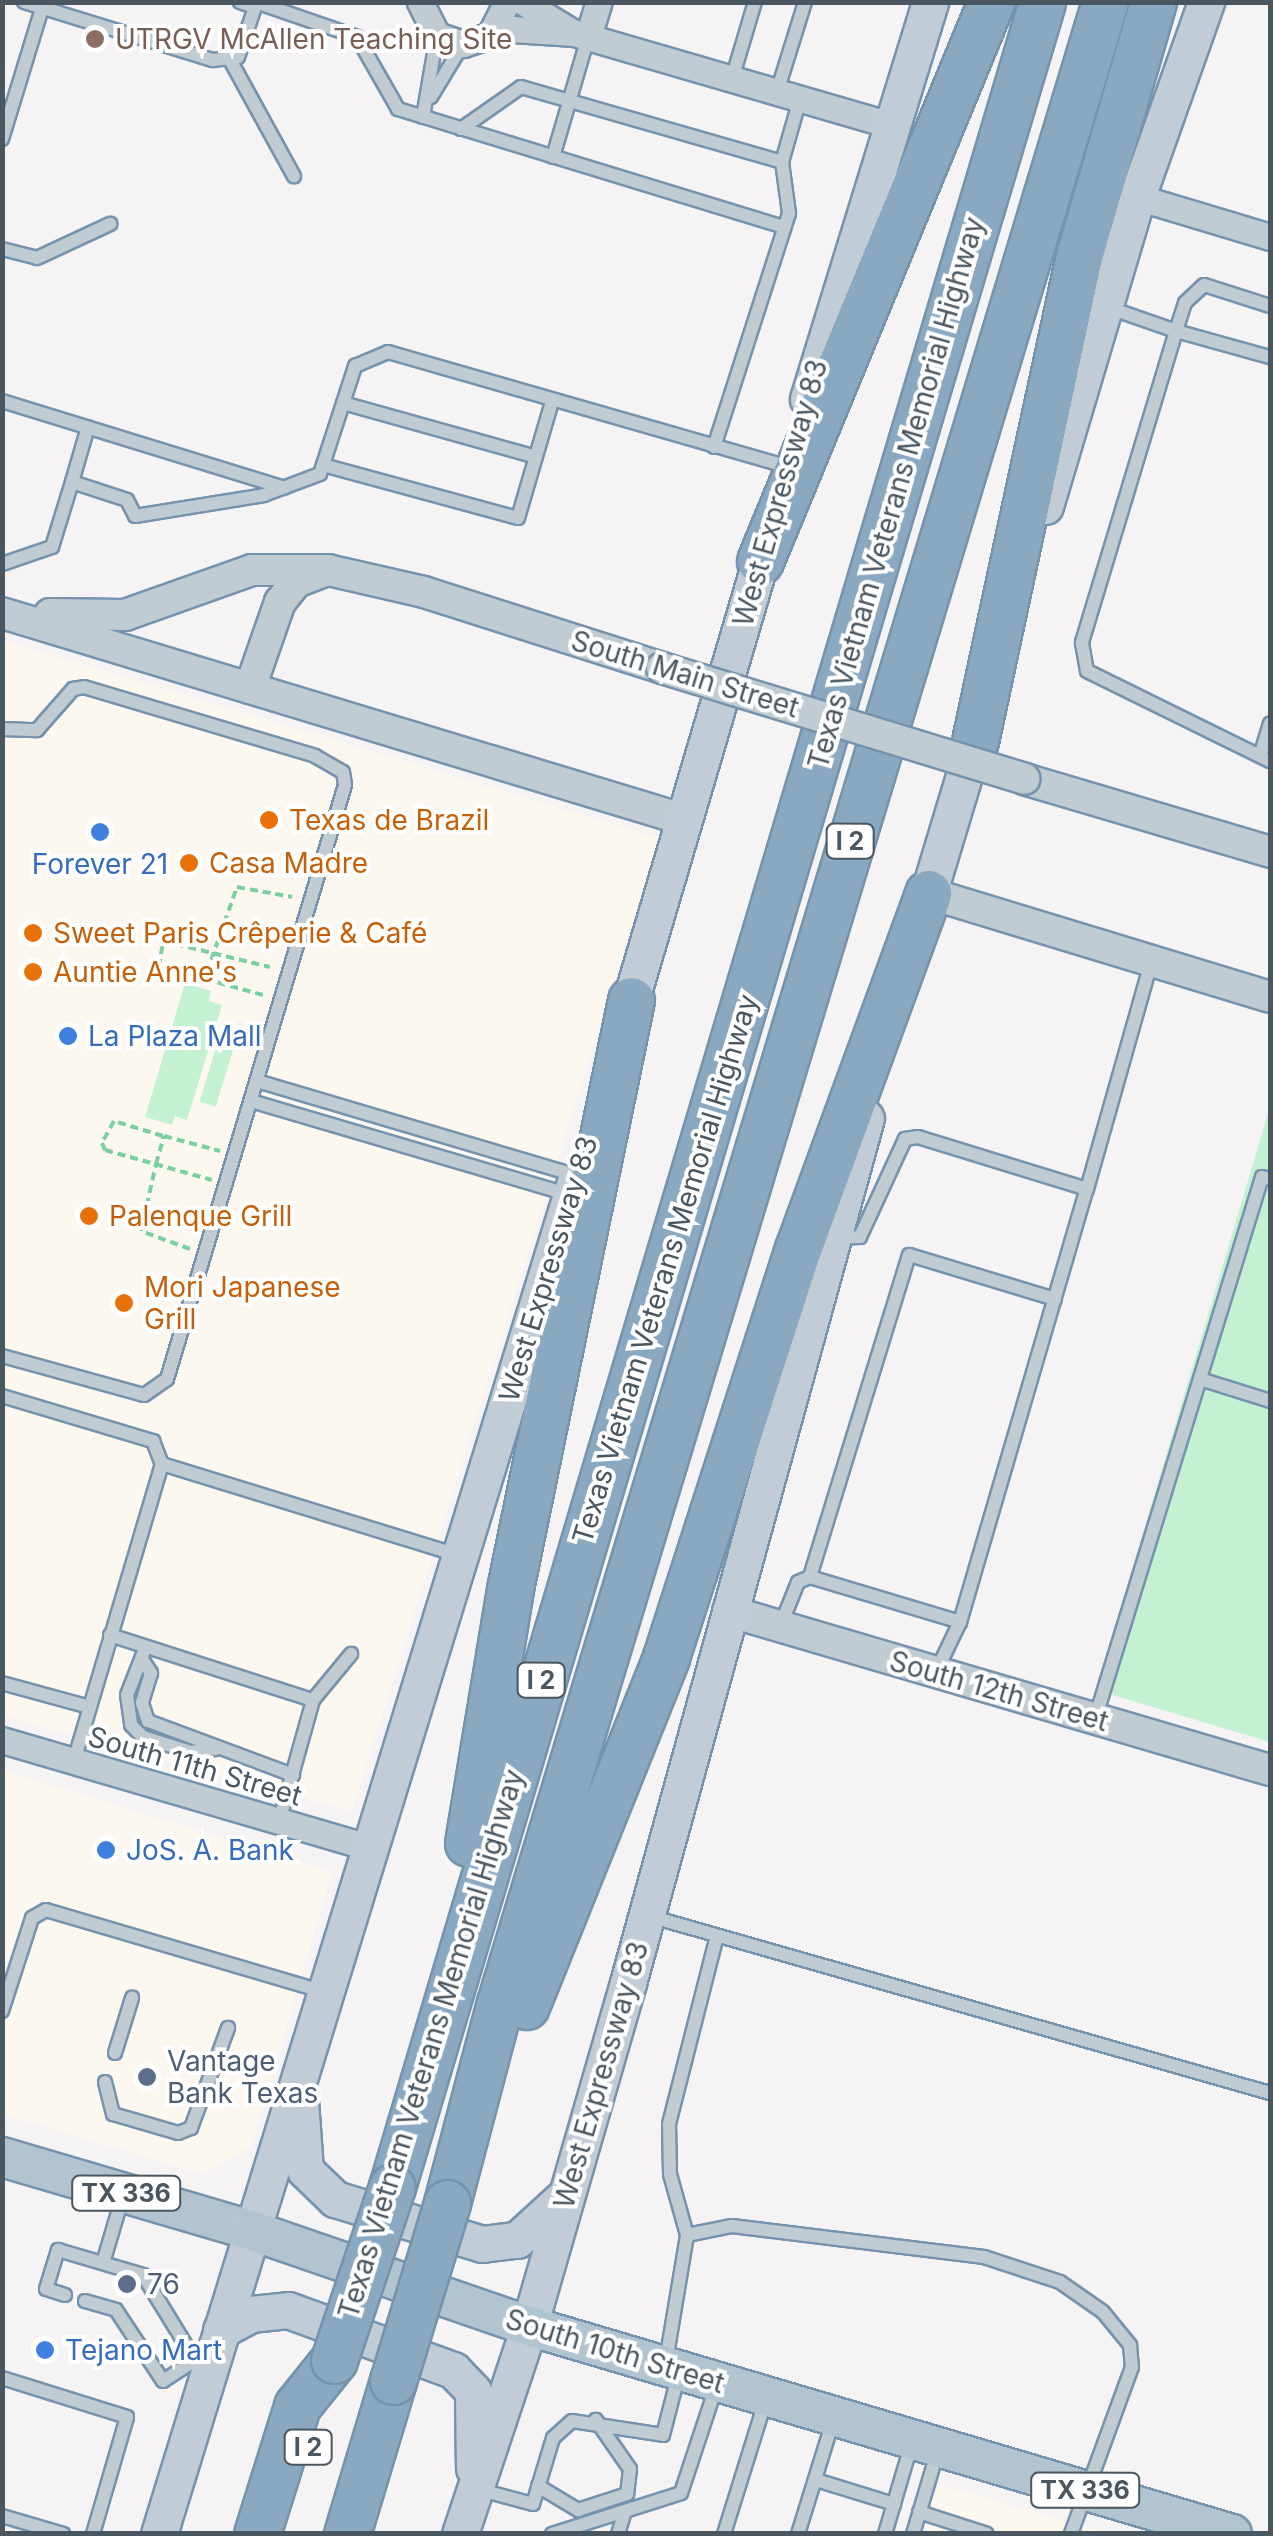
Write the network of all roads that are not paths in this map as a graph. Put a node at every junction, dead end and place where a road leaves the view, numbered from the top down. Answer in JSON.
{"nodes":[{"id":1,"x":24,"y":2,"type":"edge"},
{"id":2,"x":240,"y":2,"type":"edge"},
{"id":3,"x":507,"y":2,"type":"edge"},
{"id":4,"x":523,"y":2,"type":"edge"},
{"id":5,"x":598,"y":2,"type":"edge"},
{"id":6,"x":756,"y":2,"type":"edge"},
{"id":7,"x":804,"y":2,"type":"edge"},
{"id":8,"x":930,"y":2,"type":"edge"},
{"id":9,"x":991,"y":2,"type":"edge"},
{"id":10,"x":1042,"y":2,"type":"edge"},
{"id":11,"x":1105,"y":2,"type":"edge"},
{"id":12,"x":1153,"y":2,"type":"edge"},
{"id":13,"x":1206,"y":2,"type":"edge"},
{"id":14,"x":419,"y":3,"type":"edge"},
{"id":15,"x":43,"y":5,"type":"edge"},
{"id":16,"x":256,"y":5,"type":"edge"},
{"id":17,"x":496,"y":28,"type":"junction"},
{"id":18,"x":437,"y":35,"type":"junction"},
{"id":19,"x":581,"y":36,"type":"junction"},
{"id":20,"x":464,"y":44,"type":"junction"},
{"id":21,"x":228,"y":58,"type":"junction"},
{"id":22,"x":732,"y":79,"type":"junction"},
{"id":23,"x":789,"y":96,"type":"junction"},
{"id":24,"x":429,"y":99,"type":"junction"},
{"id":25,"x":570,"y":100,"type":"junction"},
{"id":26,"x":424,"y":117,"type":"junction"},
{"id":27,"x":888,"y":124,"type":"junction"},
{"id":28,"x":460,"y":128,"type":"junction"},
{"id":29,"x":2,"y":139,"type":"edge"},
{"id":30,"x":553,"y":157,"type":"junction"},
{"id":31,"x":782,"y":162,"type":"junction"},
{"id":32,"x":294,"y":176,"type":"dead end"},
{"id":33,"x":1137,"y":197,"type":"junction"},
{"id":34,"x":110,"y":224,"type":"dead end"},
{"id":35,"x":784,"y":228,"type":"junction"},
{"id":36,"x":1270,"y":237,"type":"edge"},
{"id":37,"x":2,"y":249,"type":"edge"},
{"id":38,"x":1105,"y":306,"type":"junction"},
{"id":39,"x":1270,"y":306,"type":"edge"},
{"id":40,"x":1176,"y":330,"type":"junction"},
{"id":41,"x":1270,"y":357,"type":"edge"},
{"id":42,"x":2,"y":401,"type":"edge"},
{"id":43,"x":343,"y":402,"type":"junction"},
{"id":44,"x":552,"y":402,"type":"junction"},
{"id":45,"x":88,"y":427,"type":"junction"},
{"id":46,"x":714,"y":447,"type":"junction"},
{"id":47,"x":536,"y":457,"type":"junction"},
{"id":48,"x":323,"y":465,"type":"junction"},
{"id":49,"x":788,"y":468,"type":"junction"},
{"id":50,"x":72,"y":482,"type":"junction"},
{"id":51,"x":284,"y":488,"type":"junction"},
{"id":52,"x":760,"y":561,"type":"junction"},
{"id":53,"x":2,"y":564,"type":"edge"},
{"id":54,"x":328,"y":570,"type":"junction"},
{"id":55,"x":2,"y":611,"type":"edge"},
{"id":56,"x":250,"y":688,"type":"junction"},
{"id":57,"x":1270,"y":723,"type":"edge"},
{"id":58,"x":2,"y":728,"type":"edge"},
{"id":59,"x":975,"y":741,"type":"junction"},
{"id":60,"x":1266,"y":759,"type":"edge"},
{"id":61,"x":682,"y":819,"type":"junction"},
{"id":62,"x":1270,"y":852,"type":"edge"},
{"id":63,"x":928,"y":894,"type":"junction"},
{"id":64,"x":1151,"y":961,"type":"junction"},
{"id":65,"x":1270,"y":997,"type":"edge"},
{"id":66,"x":631,"y":1000,"type":"junction"},
{"id":67,"x":257,"y":1081,"type":"junction"},
{"id":68,"x":250,"y":1101,"type":"junction"},
{"id":69,"x":1270,"y":1179,"type":"edge"},
{"id":70,"x":574,"y":1186,"type":"junction"},
{"id":71,"x":1087,"y":1189,"type":"junction"},
{"id":72,"x":833,"y":1237,"type":"junction"},
{"id":73,"x":1054,"y":1300,"type":"junction"},
{"id":74,"x":2,"y":1356,"type":"edge"},
{"id":75,"x":1200,"y":1379,"type":"junction"},
{"id":76,"x":2,"y":1396,"type":"edge"},
{"id":77,"x":1270,"y":1401,"type":"edge"},
{"id":78,"x":162,"y":1464,"type":"junction"},
{"id":79,"x":460,"y":1556,"type":"junction"},
{"id":80,"x":810,"y":1577,"type":"junction"},
{"id":81,"x":728,"y":1611,"type":"junction"},
{"id":82,"x":960,"y":1622,"type":"junction"},
{"id":83,"x":780,"y":1626,"type":"junction"},
{"id":84,"x":110,"y":1635,"type":"junction"},
{"id":85,"x":144,"y":1653,"type":"junction"},
{"id":86,"x":351,"y":1654,"type":"dead end"},
{"id":87,"x":936,"y":1672,"type":"junction"},
{"id":88,"x":2,"y":1683,"type":"edge"},
{"id":89,"x":314,"y":1700,"type":"junction"},
{"id":90,"x":90,"y":1707,"type":"junction"},
{"id":91,"x":1094,"y":1719,"type":"junction"},
{"id":92,"x":2,"y":1740,"type":"edge"},
{"id":93,"x":74,"y":1762,"type":"junction"},
{"id":94,"x":1270,"y":1770,"type":"edge"},
{"id":95,"x":293,"y":1775,"type":"junction"},
{"id":96,"x":279,"y":1822,"type":"junction"},
{"id":97,"x":371,"y":1848,"type":"junction"},
{"id":98,"x":646,"y":1915,"type":"junction"},
{"id":99,"x":717,"y":1936,"type":"junction"},
{"id":100,"x":324,"y":1992,"type":"junction"},
{"id":101,"x":132,"y":1998,"type":"dead end"},
{"id":102,"x":2,"y":2011,"type":"edge"},
{"id":103,"x":438,"y":2023,"type":"junction"},
{"id":104,"x":228,"y":2028,"type":"dead end"},
{"id":105,"x":305,"y":2049,"type":"junction"},
{"id":106,"x":115,"y":2052,"type":"dead end"},
{"id":107,"x":105,"y":2082,"type":"dead end"},
{"id":108,"x":1270,"y":2093,"type":"edge"},
{"id":109,"x":2,"y":2157,"type":"edge"},
{"id":110,"x":124,"y":2192,"type":"junction"},
{"id":111,"x":567,"y":2193,"type":"junction"},
{"id":112,"x":448,"y":2203,"type":"junction"},
{"id":113,"x":250,"y":2230,"type":"junction"},
{"id":114,"x":688,"y":2235,"type":"junction"},
{"id":115,"x":94,"y":2262,"type":"junction"},
{"id":116,"x":65,"y":2296,"type":"dead end"},
{"id":117,"x":84,"y":2301,"type":"dead end"},
{"id":118,"x":529,"y":2326,"type":"junction"},
{"id":119,"x":222,"y":2330,"type":"junction"},
{"id":120,"x":334,"y":2360,"type":"junction"},
{"id":121,"x":203,"y":2362,"type":"junction"},
{"id":122,"x":672,"y":2369,"type":"junction"},
{"id":123,"x":2,"y":2378,"type":"edge"},
{"id":124,"x":718,"y":2382,"type":"junction"},
{"id":125,"x":766,"y":2396,"type":"junction"},
{"id":126,"x":834,"y":2416,"type":"junction"},
{"id":127,"x":596,"y":2420,"type":"junction"},
{"id":128,"x":926,"y":2443,"type":"junction"},
{"id":129,"x":816,"y":2480,"type":"junction"},
{"id":130,"x":538,"y":2486,"type":"junction"},
{"id":131,"x":475,"y":2488,"type":"junction"},
{"id":132,"x":1084,"y":2490,"type":"junction"},
{"id":133,"x":894,"y":2504,"type":"junction"},
{"id":134,"x":624,"y":2511,"type":"junction"},
{"id":135,"x":919,"y":2512,"type":"junction"},
{"id":136,"x":2,"y":2516,"type":"edge"},
{"id":137,"x":62,"y":2534,"type":"edge"},
{"id":138,"x":93,"y":2534,"type":"edge"},
{"id":139,"x":159,"y":2534,"type":"edge"},
{"id":140,"x":256,"y":2534,"type":"edge"},
{"id":141,"x":281,"y":2534,"type":"edge"},
{"id":142,"x":346,"y":2534,"type":"edge"},
{"id":143,"x":460,"y":2534,"type":"edge"},
{"id":144,"x":552,"y":2534,"type":"edge"},
{"id":145,"x":618,"y":2534,"type":"edge"},
{"id":146,"x":724,"y":2534,"type":"edge"},
{"id":147,"x":798,"y":2534,"type":"edge"},
{"id":148,"x":885,"y":2534,"type":"edge"},
{"id":149,"x":913,"y":2534,"type":"edge"},
{"id":150,"x":987,"y":2534,"type":"edge"},
{"id":151,"x":1071,"y":2534,"type":"edge"},
{"id":152,"x":1232,"y":2534,"type":"edge"}],
"edges":[{"from":1,"to":15,"type":"lane"},
{"from":2,"to":16,"type":"lane"},
{"from":3,"to":17,"type":"street"},
{"from":4,"to":19,"type":"street"},
{"from":5,"to":19,"type":"street"},
{"from":6,"to":22,"type":"lane"},
{"from":7,"to":23,"type":"lane"},
{"from":8,"to":27,"type":"main road","name":"West Expressway 83"},
{"from":9,"to":52,"type":"highway"},
{"from":10,"to":103,"type":"highway","name":"Texas Vietnam Veterans Memorial Highway","number":"I 2"},
{"from":11,"to":112,"type":"highway","name":"Texas Vietnam Veterans Memorial Highway","number":"I 2"},
{"from":12,"to":59,"type":"highway"},
{"from":13,"to":33,"type":"main road","name":"West Expressway 83"},
{"from":14,"to":18,"type":"street"},
{"from":15,"to":21,"type":"lane"},
{"from":15,"to":29,"type":"lane"},
{"from":16,"to":21,"type":"lane"},
{"from":16,"to":26,"type":"lane"},
{"from":17,"to":19,"type":"street"},
{"from":17,"to":20,"type":"street"},
{"from":18,"to":20,"type":"street"},
{"from":18,"to":24,"type":"lane"},
{"from":19,"to":22,"type":"street"},
{"from":19,"to":25,"type":"lane"},
{"from":20,"to":24,"type":"lane"},
{"from":21,"to":32,"type":"lane"},
{"from":22,"to":23,"type":"street"},
{"from":23,"to":27,"type":"street"},
{"from":23,"to":31,"type":"lane"},
{"from":24,"to":26,"type":"lane"},
{"from":25,"to":28,"type":"lane"},
{"from":25,"to":30,"type":"lane"},
{"from":25,"to":31,"type":"lane"},
{"from":26,"to":28,"type":"lane"},
{"from":27,"to":49,"type":"main road","name":"West Expressway 83"},
{"from":28,"to":30,"type":"lane"},
{"from":30,"to":35,"type":"lane"},
{"from":31,"to":35,"type":"lane"},
{"from":33,"to":36,"type":"street"},
{"from":33,"to":38,"type":"main road","name":"West Expressway 83"},
{"from":34,"to":37,"type":"lane"},
{"from":35,"to":46,"type":"lane"},
{"from":38,"to":40,"type":"lane"},
{"from":38,"to":59,"type":"main road","name":"West Expressway 83"},
{"from":39,"to":40,"type":"lane"},
{"from":40,"to":41,"type":"lane"},
{"from":40,"to":60,"type":"lane"},
{"from":42,"to":45,"type":"lane"},
{"from":43,"to":44,"type":"lane"},
{"from":43,"to":47,"type":"lane"},
{"from":43,"to":48,"type":"lane"},
{"from":44,"to":46,"type":"lane"},
{"from":44,"to":47,"type":"lane"},
{"from":45,"to":50,"type":"lane"},
{"from":45,"to":51,"type":"lane"},
{"from":46,"to":49,"type":"lane"},
{"from":47,"to":48,"type":"lane"},
{"from":48,"to":51,"type":"lane"},
{"from":49,"to":52,"type":"main road","name":"West Expressway 83"},
{"from":50,"to":51,"type":"lane"},
{"from":50,"to":53,"type":"lane"},
{"from":52,"to":61,"type":"main road","name":"West Expressway 83"},
{"from":54,"to":55,"type":"street","name":"South Main Street"},
{"from":54,"to":56,"type":"street"},
{"from":54,"to":62,"type":"street","name":"South Main Street","bridge":true},
{"from":55,"to":56,"type":"street","name":"South Main Street"},
{"from":56,"to":61,"type":"street","name":"South Main Street"},
{"from":57,"to":60,"type":"lane"},
{"from":58,"to":67,"type":"lane"},
{"from":59,"to":63,"type":"main road","name":"West Expressway 83"},
{"from":61,"to":66,"type":"main road","name":"West Expressway 83"},
{"from":63,"to":64,"type":"street"},
{"from":63,"to":72,"type":"main road","name":"West Expressway 83"},
{"from":63,"to":112,"type":"highway"},
{"from":64,"to":65,"type":"street"},
{"from":64,"to":71,"type":"lane"},
{"from":66,"to":70,"type":"main road","name":"West Expressway 83"},
{"from":66,"to":103,"type":"highway"},
{"from":67,"to":68,"type":"lane"},
{"from":67,"to":70,"type":"lane"},
{"from":68,"to":70,"type":"lane"},
{"from":68,"to":74,"type":"lane"},
{"from":69,"to":75,"type":"lane"},
{"from":70,"to":79,"type":"main road","name":"West Expressway 83"},
{"from":71,"to":72,"type":"lane"},
{"from":71,"to":73,"type":"lane"},
{"from":72,"to":81,"type":"main road","name":"West Expressway 83"},
{"from":73,"to":80,"type":"lane"},
{"from":73,"to":82,"type":"lane"},
{"from":75,"to":77,"type":"lane"},
{"from":75,"to":91,"type":"lane"},
{"from":76,"to":78,"type":"lane"},
{"from":78,"to":79,"type":"lane"},
{"from":78,"to":84,"type":"lane"},
{"from":79,"to":97,"type":"main road","name":"West Expressway 83"},
{"from":80,"to":82,"type":"lane"},
{"from":80,"to":83,"type":"lane"},
{"from":81,"to":83,"type":"street","name":"South 12th Street"},
{"from":81,"to":98,"type":"main road","name":"West Expressway 83"},
{"from":82,"to":87,"type":"lane"},
{"from":83,"to":87,"type":"street","name":"South 12th Street"},
{"from":84,"to":85,"type":"lane"},
{"from":84,"to":90,"type":"lane"},
{"from":85,"to":89,"type":"lane"},
{"from":85,"to":95,"type":"lane"},
{"from":86,"to":89,"type":"lane"},
{"from":87,"to":91,"type":"street","name":"South 12th Street"},
{"from":88,"to":90,"type":"lane"},
{"from":89,"to":95,"type":"lane"},
{"from":90,"to":93,"type":"lane"},
{"from":91,"to":94,"type":"street","name":"South 12th Street"},
{"from":92,"to":93,"type":"street","name":"South 11th Street"},
{"from":93,"to":96,"type":"street","name":"South 11th Street"},
{"from":95,"to":96,"type":"lane"},
{"from":96,"to":97,"type":"street","name":"South 11th Street"},
{"from":97,"to":100,"type":"main road","name":"West Expressway 83"},
{"from":98,"to":99,"type":"lane"},
{"from":98,"to":111,"type":"main road","name":"West Expressway 83"},
{"from":99,"to":108,"type":"lane"},
{"from":99,"to":114,"type":"lane"},
{"from":100,"to":102,"type":"lane"},
{"from":100,"to":105,"type":"main road","name":"West Expressway 83"},
{"from":101,"to":106,"type":"lane"},
{"from":103,"to":120,"type":"highway","name":"Texas Vietnam Veterans Memorial Highway","number":"I 2","bridge":true},
{"from":104,"to":107,"type":"lane"},
{"from":105,"to":111,"type":"main road"},
{"from":105,"to":113,"type":"main road","name":"West Expressway 83"},
{"from":109,"to":110,"type":"main road","name":"South 10th Street","number":"TX 336"},
{"from":110,"to":113,"type":"main road","name":"South 10th Street","number":"TX 336"},
{"from":110,"to":115,"type":"lane"},
{"from":111,"to":118,"type":"main road","name":"West Expressway 83"},
{"from":112,"to":142,"type":"highway","name":"Texas Vietnam Veterans Memorial Highway","number":"I 2","bridge":true},
{"from":113,"to":118,"type":"main road","name":"South 10th Street","number":"TX 336"},
{"from":113,"to":119,"type":"main road","name":"West Expressway 83"},
{"from":114,"to":122,"type":"lane"},
{"from":114,"to":132,"type":"lane"},
{"from":115,"to":116,"type":"lane"},
{"from":115,"to":121,"type":"lane"},
{"from":117,"to":121,"type":"lane"},
{"from":118,"to":122,"type":"main road","name":"South 10th Street","number":"TX 336"},
{"from":118,"to":131,"type":"main road","name":"West Expressway 83"},
{"from":119,"to":121,"type":"main road","name":"West Expressway 83"},
{"from":119,"to":131,"type":"main road"},
{"from":120,"to":140,"type":"highway"},
{"from":120,"to":141,"type":"highway","name":"Texas Vietnam Veterans Memorial Highway","number":"I 2"},
{"from":121,"to":139,"type":"main road","name":"West Expressway 83"},
{"from":122,"to":124,"type":"main road","name":"South 10th Street","number":"TX 336"},
{"from":122,"to":127,"type":"lane"},
{"from":123,"to":138,"type":"lane"},
{"from":124,"to":125,"type":"main road","name":"South 10th Street","number":"TX 336"},
{"from":124,"to":134,"type":"lane"},
{"from":125,"to":126,"type":"main road","name":"South 10th Street","number":"TX 336"},
{"from":125,"to":146,"type":"lane"},
{"from":126,"to":128,"type":"main road","name":"South 10th Street","number":"TX 336"},
{"from":126,"to":129,"type":"lane"},
{"from":127,"to":130,"type":"lane"},
{"from":127,"to":130,"type":"lane"},
{"from":128,"to":132,"type":"main road","name":"South 10th Street","number":"TX 336"},
{"from":128,"to":133,"type":"lane"},
{"from":128,"to":135,"type":"lane"},
{"from":129,"to":133,"type":"lane"},
{"from":129,"to":147,"type":"lane"},
{"from":130,"to":131,"type":"lane"},
{"from":131,"to":143,"type":"main road","name":"West Expressway 83"},
{"from":132,"to":151,"type":"lane"},
{"from":132,"to":152,"type":"main road","name":"South 10th Street","number":"TX 336"},
{"from":133,"to":148,"type":"lane"},
{"from":134,"to":144,"type":"lane"},
{"from":134,"to":145,"type":"lane"},
{"from":135,"to":149,"type":"lane"},
{"from":135,"to":150,"type":"lane"},
{"from":136,"to":137,"type":"lane"}]}
